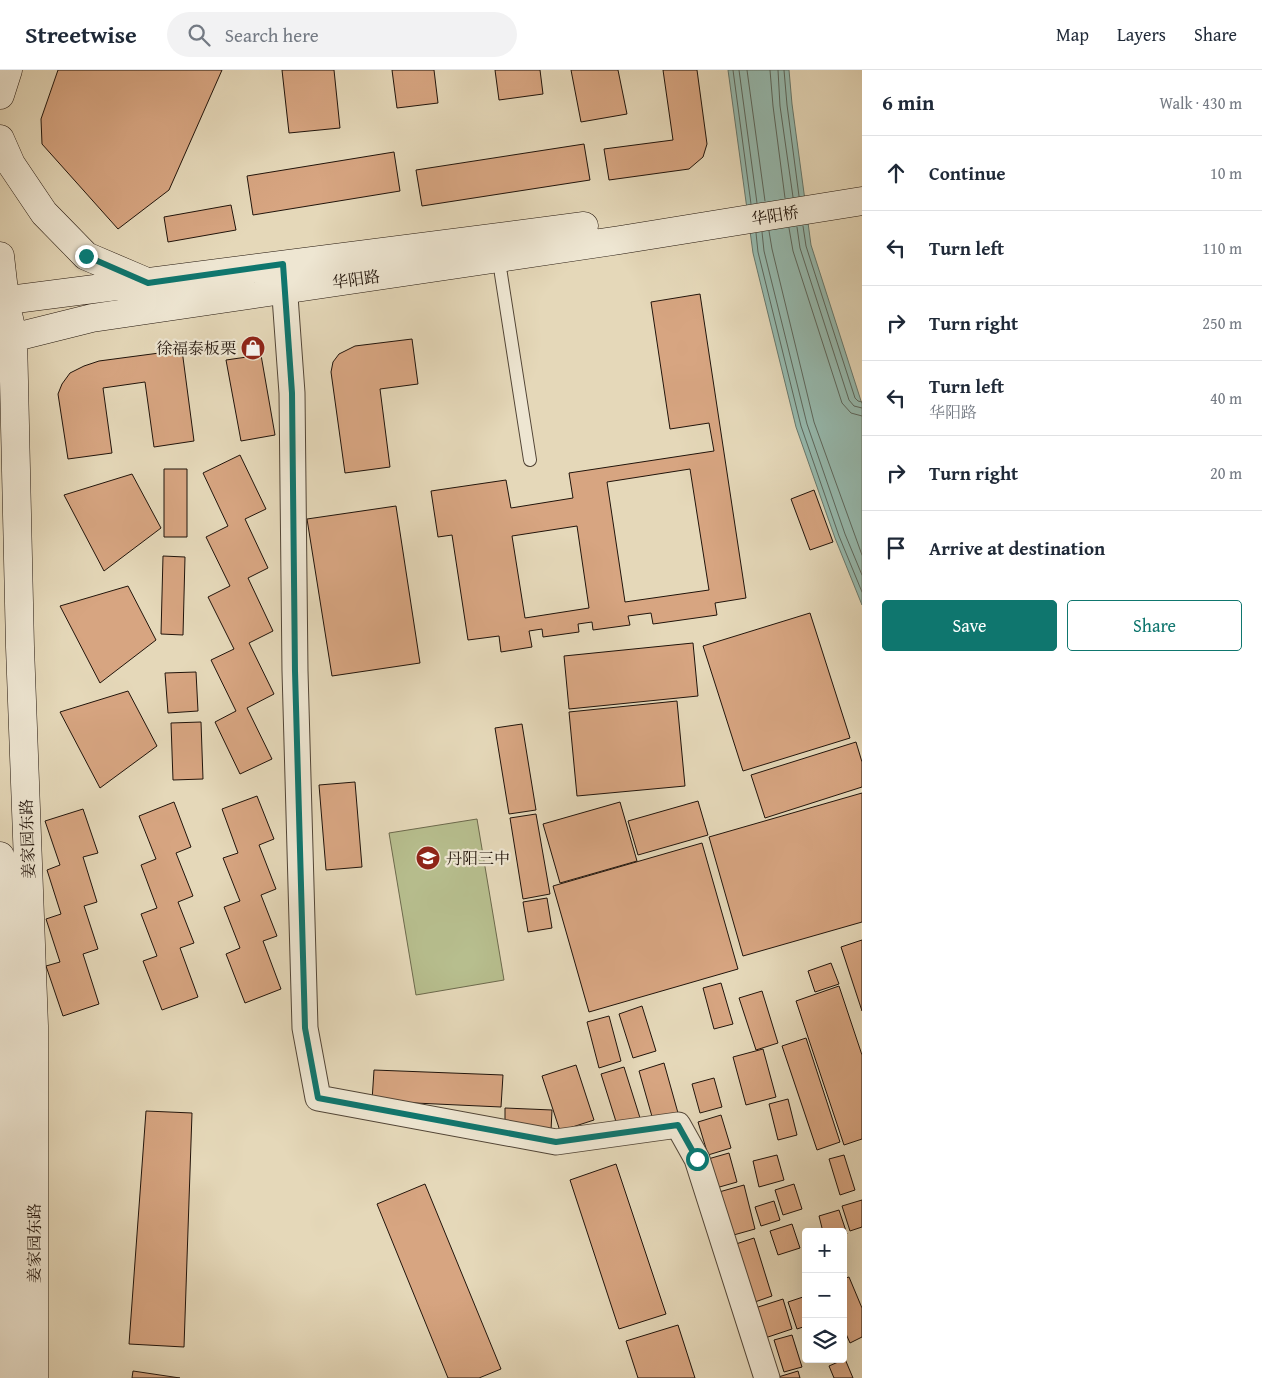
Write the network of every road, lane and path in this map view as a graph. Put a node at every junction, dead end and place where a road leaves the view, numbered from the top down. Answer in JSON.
{"nodes":[{"id":1,"x":8,"y":70,"type":"edge"},
{"id":2,"x":0,"y":96,"type":"edge"},
{"id":3,"x":0,"y":138,"type":"edge"},
{"id":4,"x":862,"y":186,"type":"edge"},
{"id":5,"x":843,"y":199,"type":"edge"},
{"id":6,"x":710,"y":218,"type":"joint"},
{"id":7,"x":497,"y":247,"type":"junction"},
{"id":8,"x":0,"y":256,"type":"edge"},
{"id":9,"x":284,"y":277,"type":"junction"},
{"id":10,"x":148,"y":283,"type":"junction"},
{"id":11,"x":3,"y":300,"type":"edge"},
{"id":12,"x":7,"y":339,"type":"edge"},
{"id":13,"x":530,"y":460,"type":"dead end"},
{"id":14,"x":0,"y":856,"type":"edge"},
{"id":15,"x":7,"y":1378,"type":"edge"},
{"id":16,"x":34,"y":1378,"type":"edge"},
{"id":17,"x":767,"y":1378,"type":"edge"}],
"edges":[{"from":1,"to":2,"type":"main road"},
{"from":3,"to":10,"type":"main road"},
{"from":4,"to":5,"type":"main road"},
{"from":5,"to":6,"type":"main road","name":"华阳桥"},
{"from":6,"to":7,"type":"main road","name":"华阳路"},
{"from":7,"to":9,"type":"main road","name":"华阳路"},
{"from":7,"to":13,"type":"lane"},
{"from":8,"to":11,"type":"main road","name":"姜家园东路"},
{"from":9,"to":10,"type":"main road","name":"华阳路"},
{"from":9,"to":12,"type":"main road","name":"华阳路"},
{"from":9,"to":17,"type":"street"},
{"from":10,"to":11,"type":"main road","name":"华阳路"},
{"from":11,"to":12,"type":"main road","name":"姜家园东路"},
{"from":12,"to":16,"type":"main road","name":"姜家园东路"},
{"from":14,"to":15,"type":"main road","name":"姜家园东路"}]}
